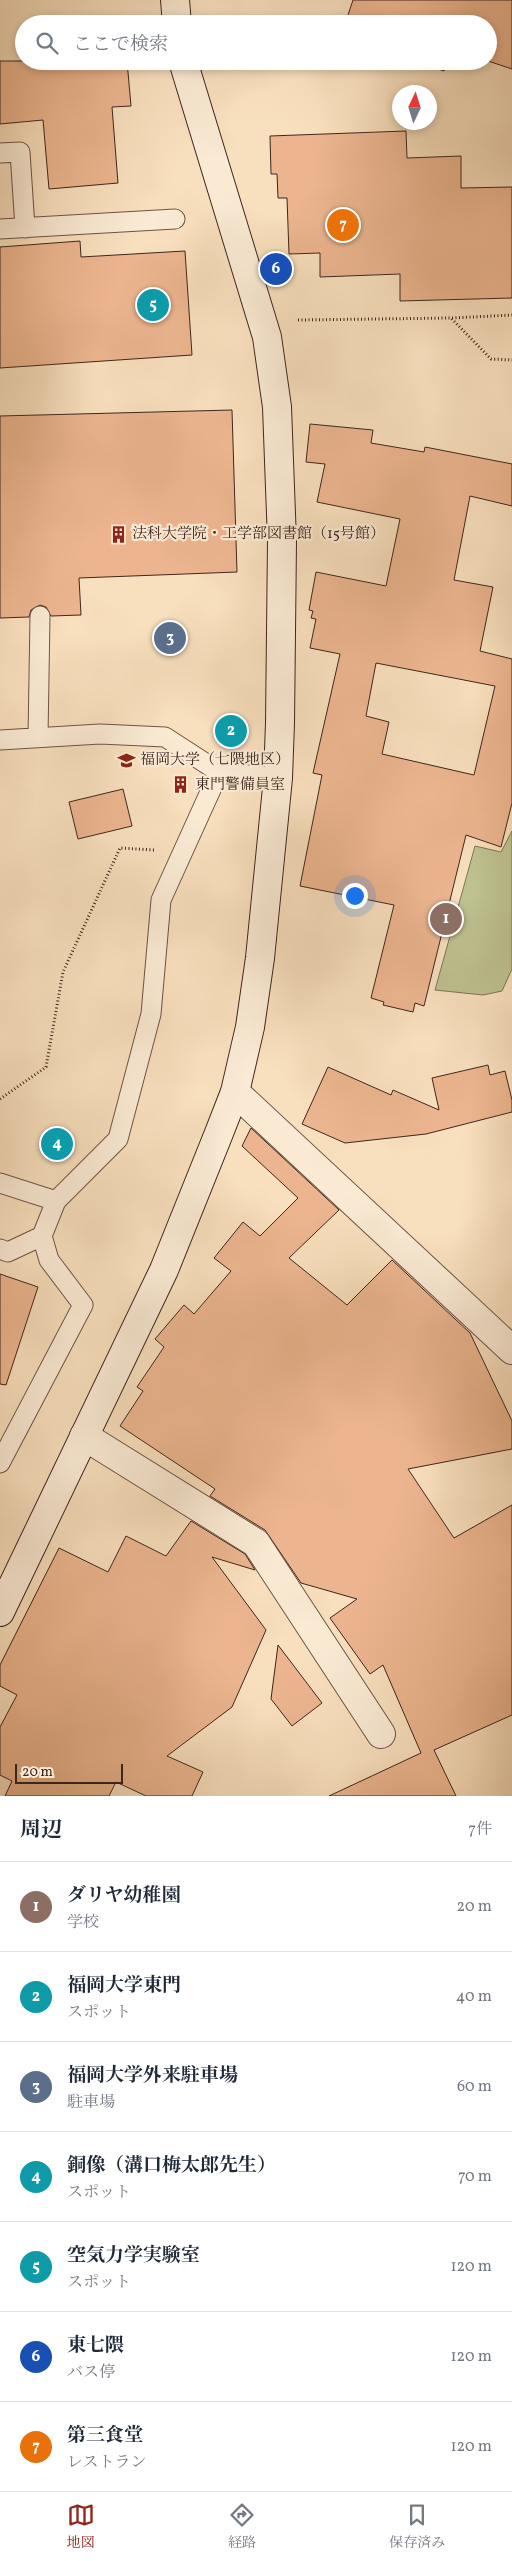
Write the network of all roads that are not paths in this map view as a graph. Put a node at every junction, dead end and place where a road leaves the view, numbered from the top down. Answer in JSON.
{"nodes":[{"id":1,"x":175,"y":0,"type":"edge"},
{"id":2,"x":176,"y":15,"type":"edge"},
{"id":3,"x":187,"y":70,"type":"edge"},
{"id":4,"x":0,"y":153,"type":"edge"},
{"id":5,"x":175,"y":219,"type":"dead end"},
{"id":6,"x":25,"y":228,"type":"junction"},
{"id":7,"x":0,"y":229,"type":"edge"},
{"id":8,"x":40,"y":616,"type":"dead end"},
{"id":9,"x":38,"y":737,"type":"junction"},
{"id":10,"x":0,"y":740,"type":"edge"},
{"id":11,"x":220,"y":772,"type":"junction"},
{"id":12,"x":278,"y":778,"type":"junction"},
{"id":13,"x":235,"y":1092,"type":"junction"},
{"id":14,"x":0,"y":1184,"type":"edge"},
{"id":15,"x":56,"y":1202,"type":"junction"},
{"id":16,"x":42,"y":1236,"type":"junction"},
{"id":17,"x":0,"y":1249,"type":"edge"},
{"id":18,"x":512,"y":1350,"type":"edge"},
{"id":19,"x":84,"y":1436,"type":"junction"},
{"id":20,"x":0,"y":1463,"type":"edge"},
{"id":21,"x":0,"y":1612,"type":"edge"},
{"id":22,"x":381,"y":1734,"type":"dead end"}],
"edges":[{"from":1,"to":2,"type":"street"},
{"from":3,"to":12,"type":"street"},
{"from":4,"to":6,"type":"lane"},
{"from":5,"to":6,"type":"lane"},
{"from":6,"to":7,"type":"lane"},
{"from":8,"to":9,"type":"lane"},
{"from":9,"to":10,"type":"lane"},
{"from":9,"to":11,"type":"lane"},
{"from":11,"to":12,"type":"lane"},
{"from":11,"to":15,"type":"lane"},
{"from":12,"to":13,"type":"street"},
{"from":13,"to":18,"type":"street"},
{"from":13,"to":19,"type":"street"},
{"from":14,"to":15,"type":"lane"},
{"from":15,"to":16,"type":"lane"},
{"from":16,"to":17,"type":"lane"},
{"from":16,"to":20,"type":"lane"},
{"from":19,"to":21,"type":"street"},
{"from":19,"to":22,"type":"street"}]}
